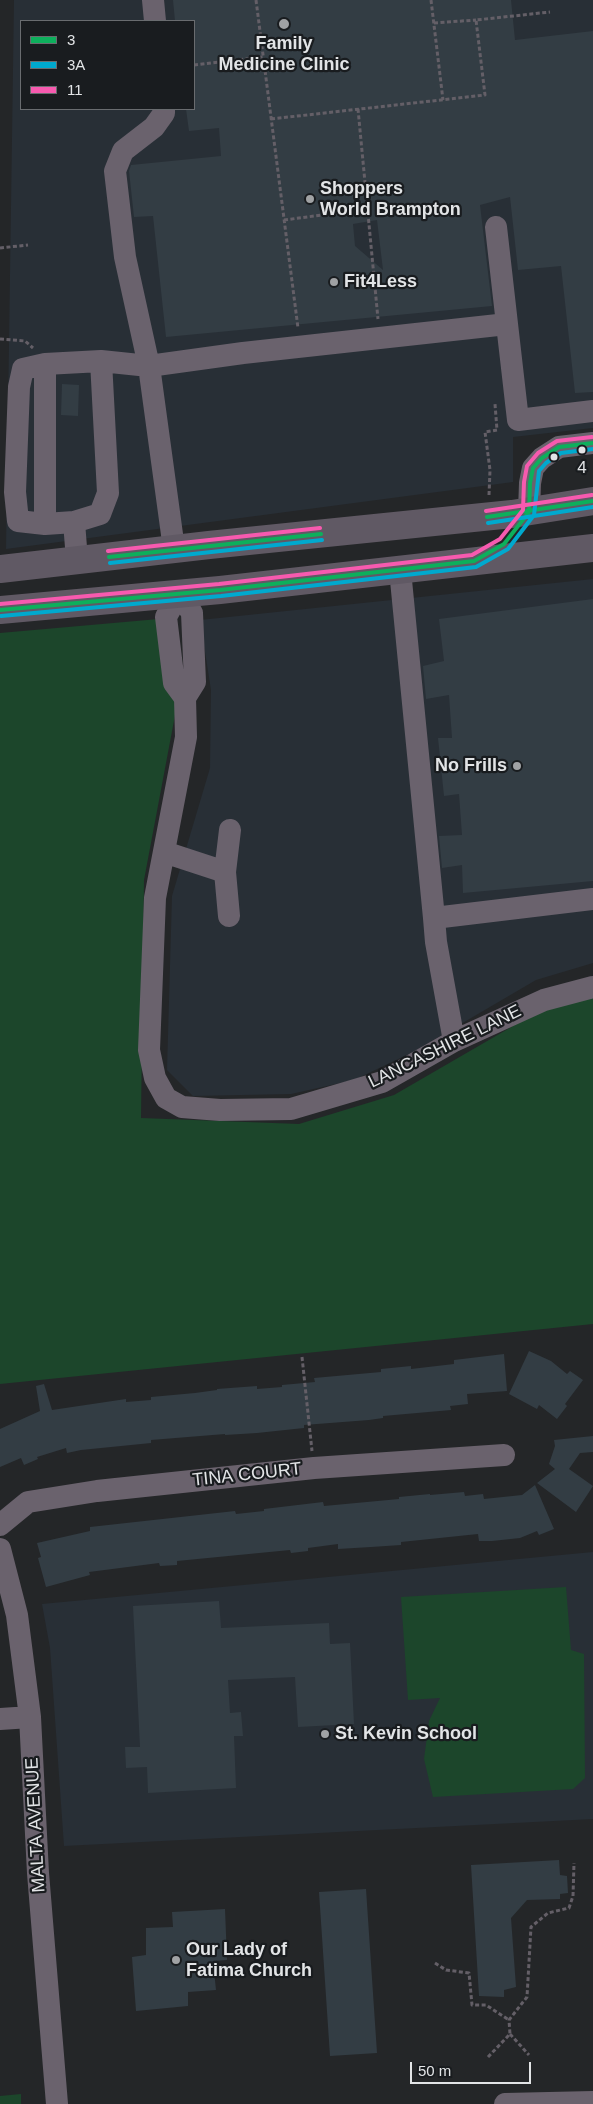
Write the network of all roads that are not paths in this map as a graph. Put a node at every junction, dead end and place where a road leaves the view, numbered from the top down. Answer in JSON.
{"nodes":[{"id":1,"x":153,"y":0,"type":"edge"},
{"id":2,"x":155,"y":20,"type":"edge"},
{"id":3,"x":164,"y":110,"type":"edge"},
{"id":4,"x":496,"y":227,"type":"dead end"},
{"id":5,"x":507,"y":324,"type":"junction"},
{"id":6,"x":101,"y":361,"type":"junction"},
{"id":7,"x":45,"y":364,"type":"junction"},
{"id":8,"x":149,"y":366,"type":"junction"},
{"id":9,"x":593,"y":412,"type":"edge"},
{"id":10,"x":593,"y":442,"type":"edge"},
{"id":11,"x":593,"y":501,"type":"edge"},
{"id":12,"x":529,"y":512,"type":"junction"},
{"id":13,"x":74,"y":522,"type":"junction"},
{"id":14,"x":45,"y":524,"type":"junction"},
{"id":15,"x":593,"y":548,"type":"edge"},
{"id":16,"x":174,"y":549,"type":"junction"},
{"id":17,"x":77,"y":560,"type":"junction"},
{"id":18,"x":474,"y":561,"type":"junction"},
{"id":19,"x":0,"y":569,"type":"edge"},
{"id":20,"x":400,"y":570,"type":"junction"},
{"id":21,"x":179,"y":593,"type":"junction"},
{"id":22,"x":0,"y":610,"type":"edge"},
{"id":23,"x":230,"y":830,"type":"dead end"},
{"id":24,"x":164,"y":852,"type":"junction"},
{"id":25,"x":225,"y":872,"type":"junction"},
{"id":26,"x":593,"y":900,"type":"edge"},
{"id":27,"x":229,"y":916,"type":"dead end"},
{"id":28,"x":434,"y":918,"type":"junction"},
{"id":29,"x":593,"y":987,"type":"edge"},
{"id":30,"x":454,"y":1041,"type":"junction"},
{"id":31,"x":504,"y":1455,"type":"dead end"},
{"id":32,"x":0,"y":1525,"type":"edge"},
{"id":33,"x":0,"y":1549,"type":"edge"},
{"id":34,"x":30,"y":1717,"type":"junction"},
{"id":35,"x":0,"y":1720,"type":"edge"},
{"id":36,"x":593,"y":2102,"type":"edge"},
{"id":37,"x":57,"y":2104,"type":"edge"},
{"id":38,"x":505,"y":2104,"type":"edge"}],
"edges":[{"from":1,"to":2,"type":"street"},
{"from":3,"to":8,"type":"street"},
{"from":4,"to":5,"type":"street"},
{"from":5,"to":8,"type":"street"},
{"from":5,"to":9,"type":"street"},
{"from":6,"to":7,"type":"street"},
{"from":6,"to":8,"type":"street"},
{"from":6,"to":13,"type":"street"},
{"from":7,"to":14,"type":"street"},
{"from":7,"to":14,"type":"street"},
{"from":8,"to":16,"type":"street"},
{"from":10,"to":12,"type":"street"},
{"from":11,"to":12,"type":"main road"},
{"from":12,"to":16,"type":"main road"},
{"from":12,"to":18,"type":"main road"},
{"from":13,"to":14,"type":"street"},
{"from":13,"to":17,"type":"street"},
{"from":15,"to":18,"type":"main road"},
{"from":16,"to":17,"type":"main road"},
{"from":16,"to":21,"type":"main road"},
{"from":17,"to":19,"type":"main road"},
{"from":18,"to":20,"type":"main road"},
{"from":20,"to":21,"type":"main road"},
{"from":20,"to":28,"type":"street"},
{"from":21,"to":22,"type":"main road"},
{"from":21,"to":24,"type":"street","name":"LANCASHIRE LANE"},
{"from":23,"to":25,"type":"street"},
{"from":24,"to":25,"type":"street"},
{"from":24,"to":30,"type":"street","name":"LANCASHIRE LANE"},
{"from":25,"to":27,"type":"street"},
{"from":26,"to":28,"type":"street"},
{"from":28,"to":30,"type":"street"},
{"from":29,"to":30,"type":"street","name":"LANCASHIRE LANE"},
{"from":31,"to":32,"type":"street","name":"TINA COURT"},
{"from":33,"to":34,"type":"street","name":"MALTA AVENUE"},
{"from":34,"to":35,"type":"street"},
{"from":34,"to":37,"type":"street","name":"MALTA AVENUE"},
{"from":36,"to":38,"type":"street"}]}
